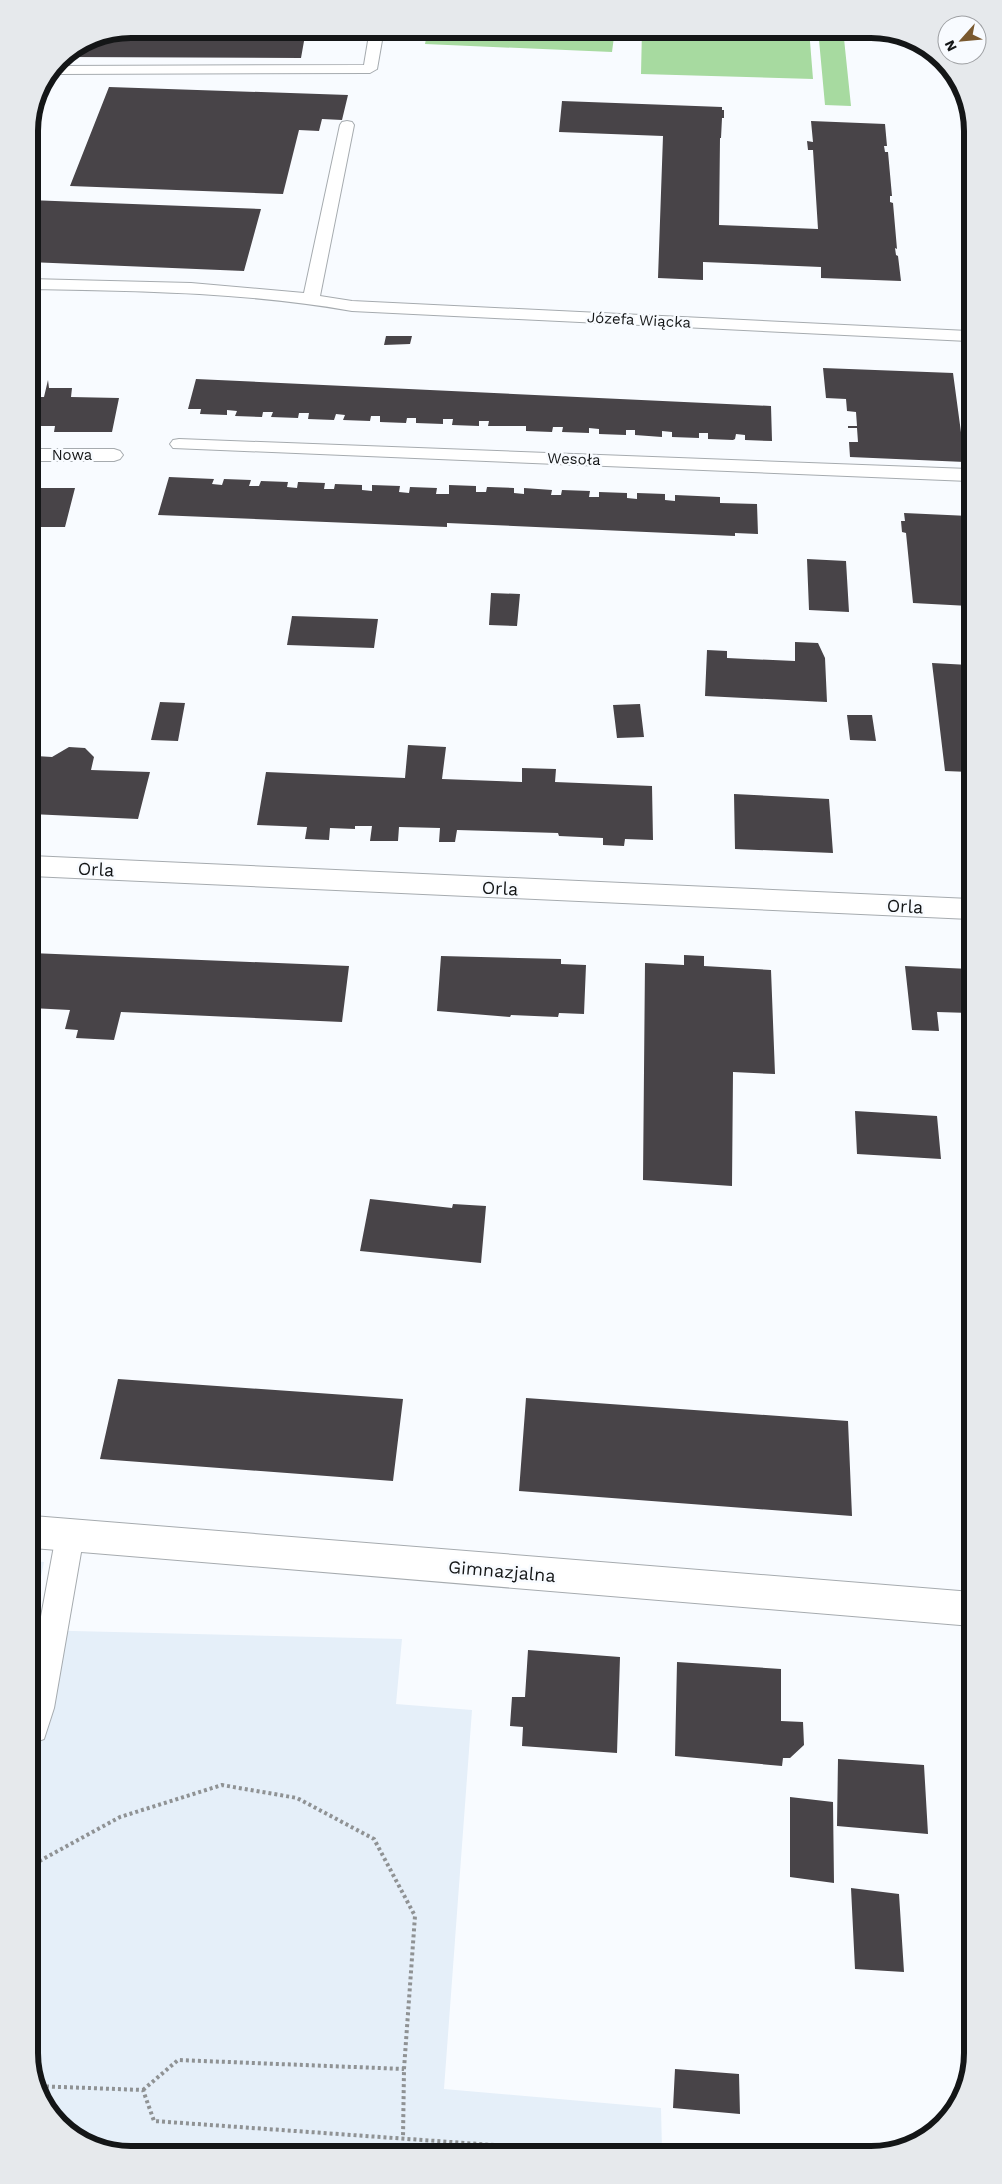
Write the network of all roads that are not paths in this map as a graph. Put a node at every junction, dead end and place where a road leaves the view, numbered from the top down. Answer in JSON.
{"nodes":[{"id":1,"x":375,"y":38,"type":"edge"},
{"id":2,"x":61,"y":70,"type":"edge"},
{"id":3,"x":346,"y":125,"type":"dead end"},
{"id":4,"x":38,"y":284,"type":"edge"},
{"id":5,"x":311,"y":298,"type":"junction"},
{"id":6,"x":964,"y":336,"type":"edge"},
{"id":7,"x":179,"y":444,"type":"dead end"},
{"id":8,"x":38,"y":455,"type":"edge"},
{"id":9,"x":114,"y":455,"type":"dead end"},
{"id":10,"x":964,"y":475,"type":"edge"},
{"id":11,"x":38,"y":866,"type":"edge"},
{"id":12,"x":964,"y":909,"type":"edge"},
{"id":13,"x":38,"y":1532,"type":"edge"},
{"id":14,"x":70,"y":1535,"type":"junction"},
{"id":15,"x":964,"y":1608,"type":"edge"},
{"id":16,"x":38,"y":1711,"type":"edge"}],
"edges":[{"from":1,"to":2,"type":"lane"},
{"from":3,"to":5,"type":"lane"},
{"from":4,"to":5,"type":"lane","name":"Józefa Wiącka"},
{"from":5,"to":6,"type":"lane","name":"Józefa Wiącka"},
{"from":7,"to":10,"type":"lane","name":"Wesoła"},
{"from":8,"to":9,"type":"lane","name":"Nowa"},
{"from":11,"to":12,"type":"street","name":"Orla"},
{"from":13,"to":14,"type":"street","name":"Gimnazjalna"},
{"from":14,"to":15,"type":"street","name":"Gimnazjalna"},
{"from":14,"to":16,"type":"lane"}]}
